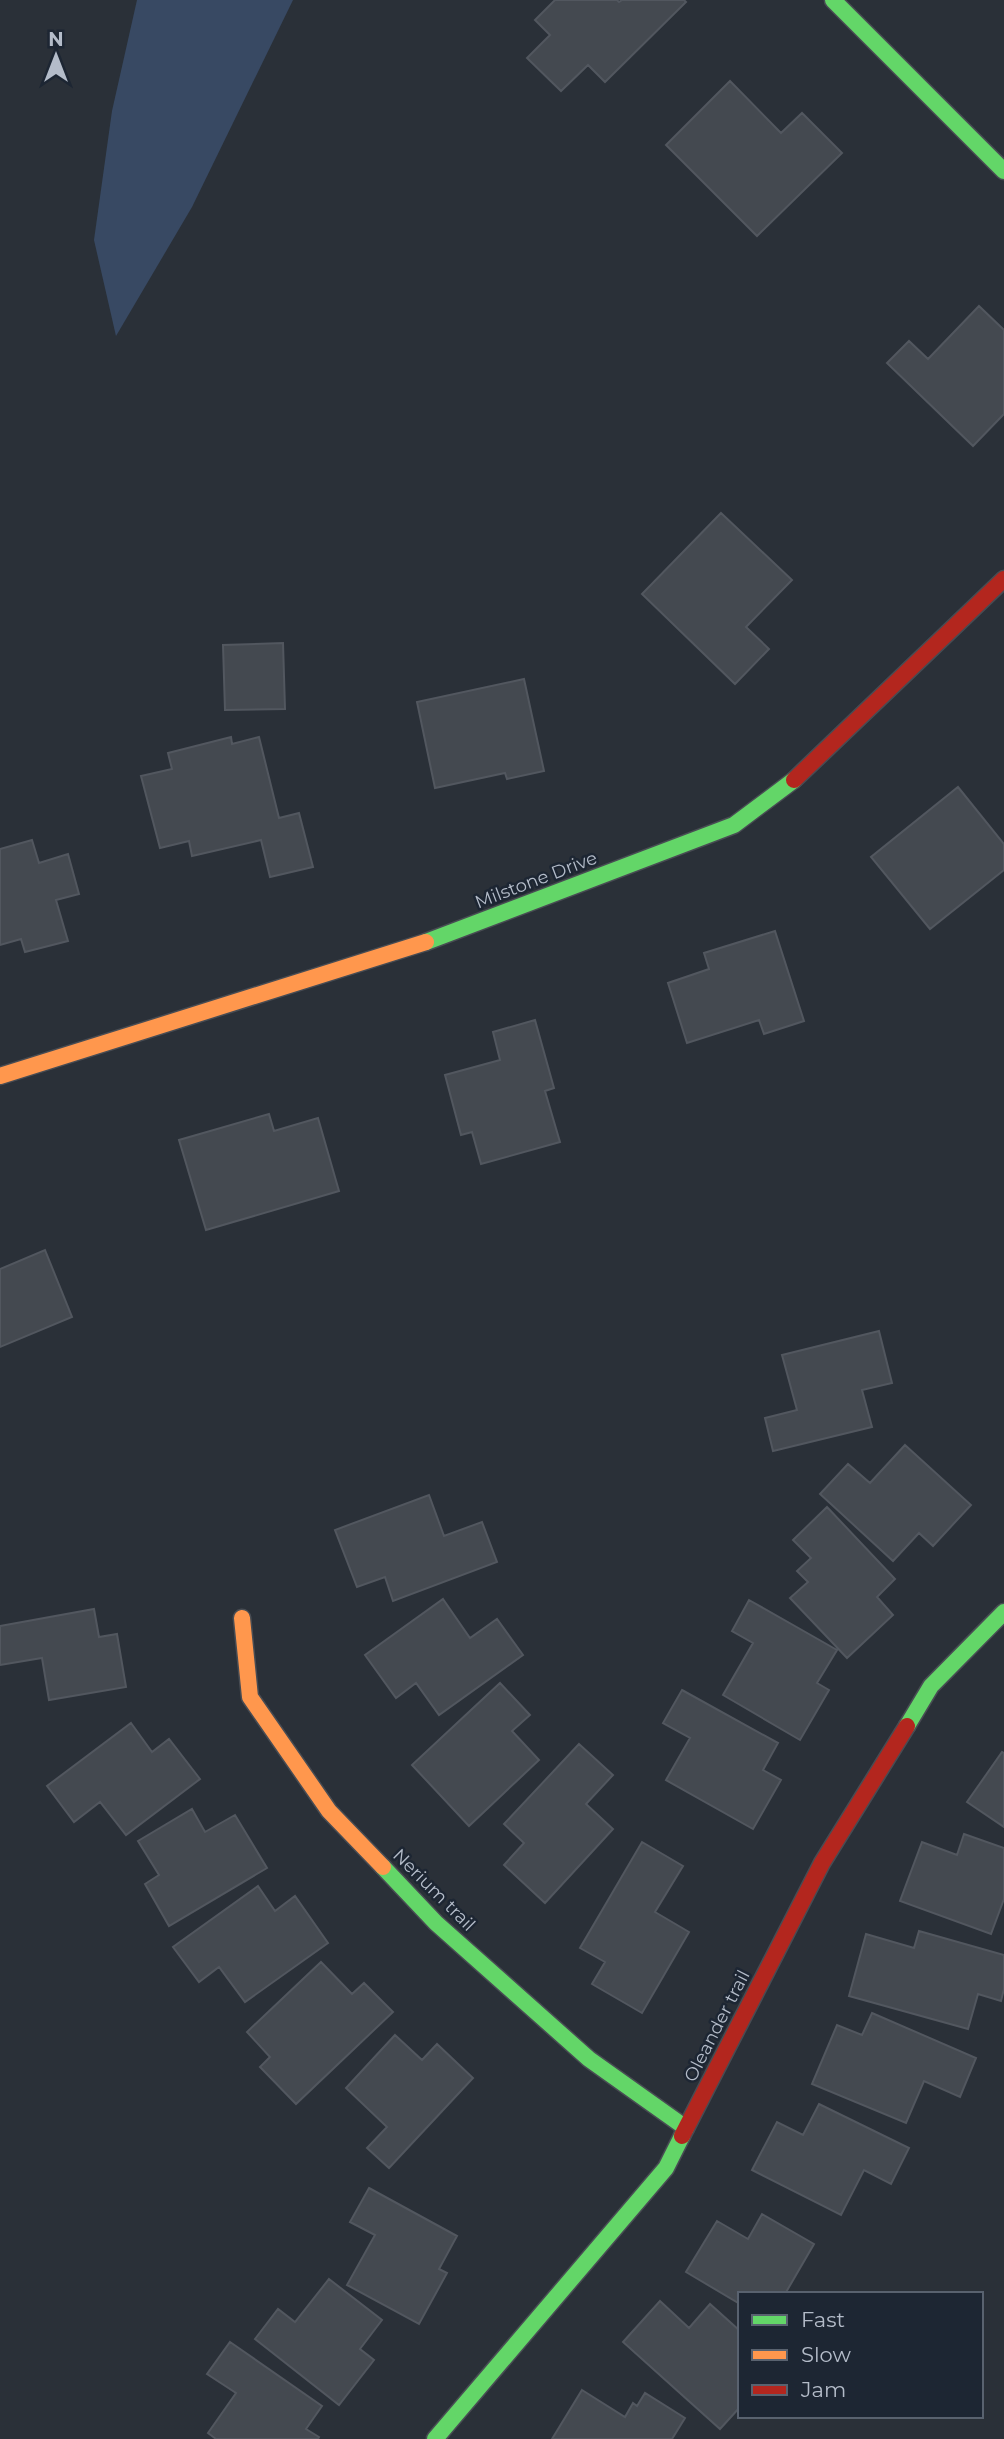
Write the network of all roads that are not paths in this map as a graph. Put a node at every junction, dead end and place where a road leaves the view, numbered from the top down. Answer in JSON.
{"nodes":[{"id":1,"x":833,"y":0,"type":"edge"},
{"id":2,"x":1004,"y":171,"type":"edge"},
{"id":3,"x":1004,"y":579,"type":"edge"},
{"id":4,"x":0,"y":1076,"type":"edge"},
{"id":5,"x":1004,"y":1612,"type":"edge"},
{"id":6,"x":242,"y":1618,"type":"dead end"},
{"id":7,"x":686,"y":2128,"type":"junction"},
{"id":8,"x":435,"y":2439,"type":"edge"}],
"edges":[{"from":1,"to":2,"type":"street"},
{"from":3,"to":4,"type":"street","name":"Milstone Drive"},
{"from":5,"to":7,"type":"street","name":"Oleander trail"},
{"from":6,"to":7,"type":"street","name":"Nerium trail"},
{"from":7,"to":8,"type":"street","name":"Oleander trail"}]}
